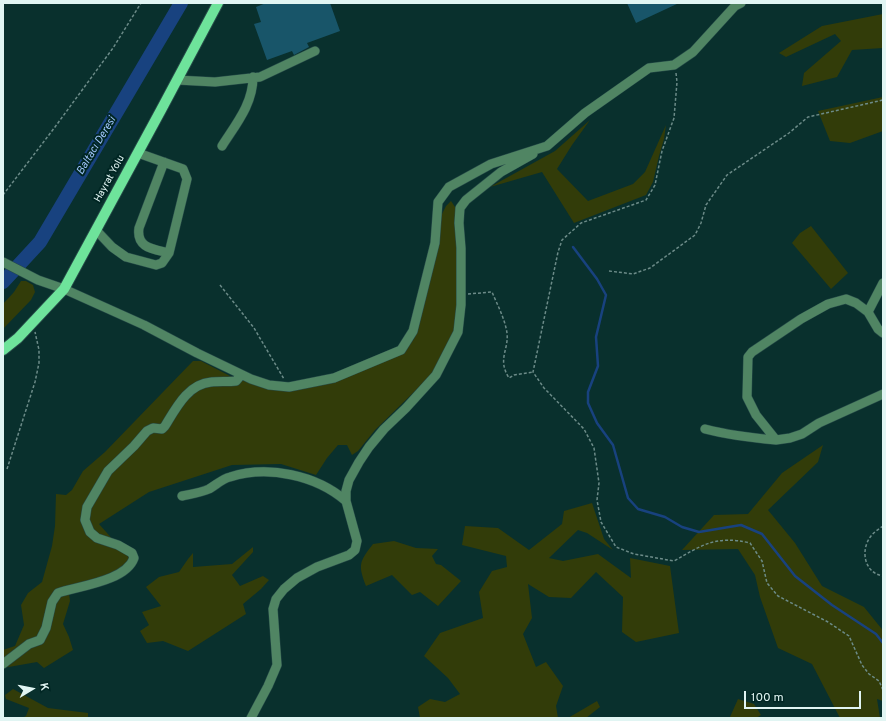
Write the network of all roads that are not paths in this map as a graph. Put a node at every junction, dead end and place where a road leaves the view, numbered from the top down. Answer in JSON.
{"nodes":[{"id":1,"x":218,"y":3,"type":"edge"},
{"id":2,"x":741,"y":3,"type":"edge"},
{"id":3,"x":315,"y":51,"type":"dead end"},
{"id":4,"x":253,"y":78,"type":"junction"},
{"id":5,"x":177,"y":80,"type":"junction"},
{"id":6,"x":222,"y":146,"type":"dead end"},
{"id":7,"x":546,"y":146,"type":"junction"},
{"id":8,"x":138,"y":153,"type":"junction"},
{"id":9,"x":164,"y":162,"type":"junction"},
{"id":10,"x":96,"y":230,"type":"junction"},
{"id":11,"x":169,"y":253,"type":"junction"},
{"id":12,"x":3,"y":262,"type":"edge"},
{"id":13,"x":883,"y":283,"type":"edge"},
{"id":14,"x":64,"y":289,"type":"junction"},
{"id":15,"x":868,"y":312,"type":"junction"},
{"id":16,"x":883,"y":333,"type":"edge"},
{"id":17,"x":3,"y":350,"type":"edge"},
{"id":18,"x":242,"y":374,"type":"junction"},
{"id":19,"x":883,"y":394,"type":"edge"},
{"id":20,"x":705,"y":429,"type":"dead end"},
{"id":21,"x":776,"y":440,"type":"junction"},
{"id":22,"x":182,"y":496,"type":"dead end"},
{"id":23,"x":346,"y":501,"type":"junction"},
{"id":24,"x":3,"y":664,"type":"edge"},
{"id":25,"x":250,"y":718,"type":"edge"}],
"edges":[{"from":1,"to":5,"type":"main road","name":"Hayrat Yolu"},
{"from":2,"to":7,"type":"street"},
{"from":3,"to":4,"type":"street"},
{"from":4,"to":5,"type":"street"},
{"from":4,"to":6,"type":"street"},
{"from":5,"to":8,"type":"main road","name":"Hayrat Yolu"},
{"from":7,"to":18,"type":"street"},
{"from":7,"to":23,"type":"street"},
{"from":8,"to":9,"type":"street"},
{"from":8,"to":10,"type":"main road","name":"Hayrat Yolu"},
{"from":9,"to":11,"type":"street"},
{"from":9,"to":11,"type":"street"},
{"from":10,"to":11,"type":"street"},
{"from":10,"to":14,"type":"main road","name":"Hayrat Yolu"},
{"from":12,"to":14,"type":"street"},
{"from":13,"to":15,"type":"street"},
{"from":14,"to":17,"type":"main road","name":"Hayrat Yolu"},
{"from":14,"to":18,"type":"street"},
{"from":15,"to":16,"type":"street"},
{"from":15,"to":21,"type":"street"},
{"from":18,"to":24,"type":"street"},
{"from":19,"to":21,"type":"street"},
{"from":20,"to":21,"type":"street"},
{"from":22,"to":23,"type":"street"},
{"from":23,"to":25,"type":"street"}]}
